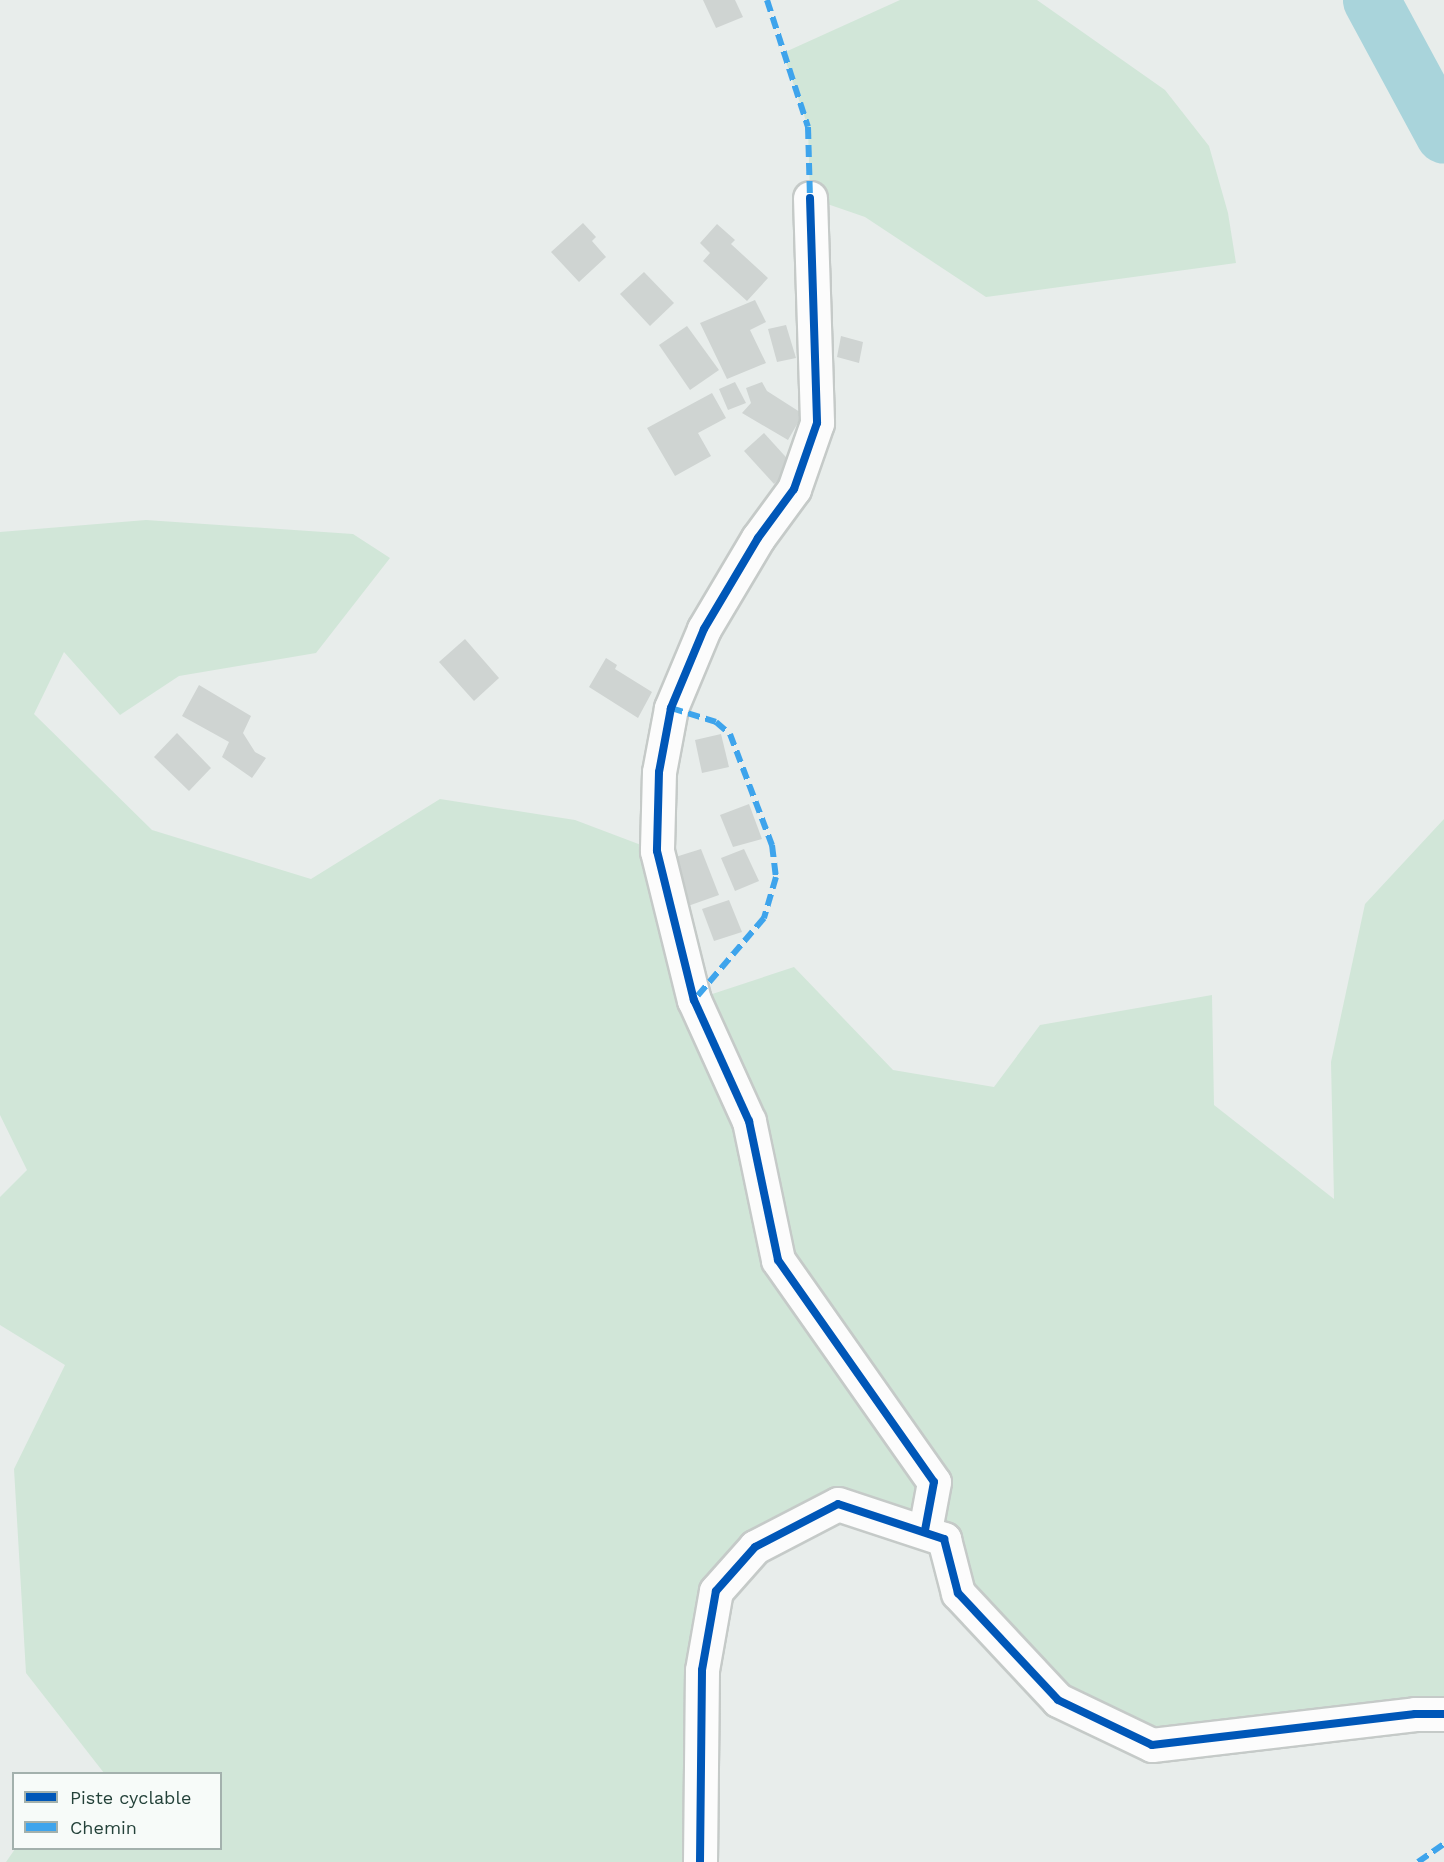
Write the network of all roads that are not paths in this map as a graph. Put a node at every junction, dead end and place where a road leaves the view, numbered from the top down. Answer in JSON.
{"nodes":[{"id":1,"x":810,"y":198,"type":"dead end"},
{"id":2,"x":925,"y":1530,"type":"junction"},
{"id":3,"x":1444,"y":1714,"type":"edge"},
{"id":4,"x":700,"y":1862,"type":"edge"}],
"edges":[{"from":1,"to":2,"type":"street"},
{"from":2,"to":3,"type":"street"},
{"from":2,"to":4,"type":"street"}]}
